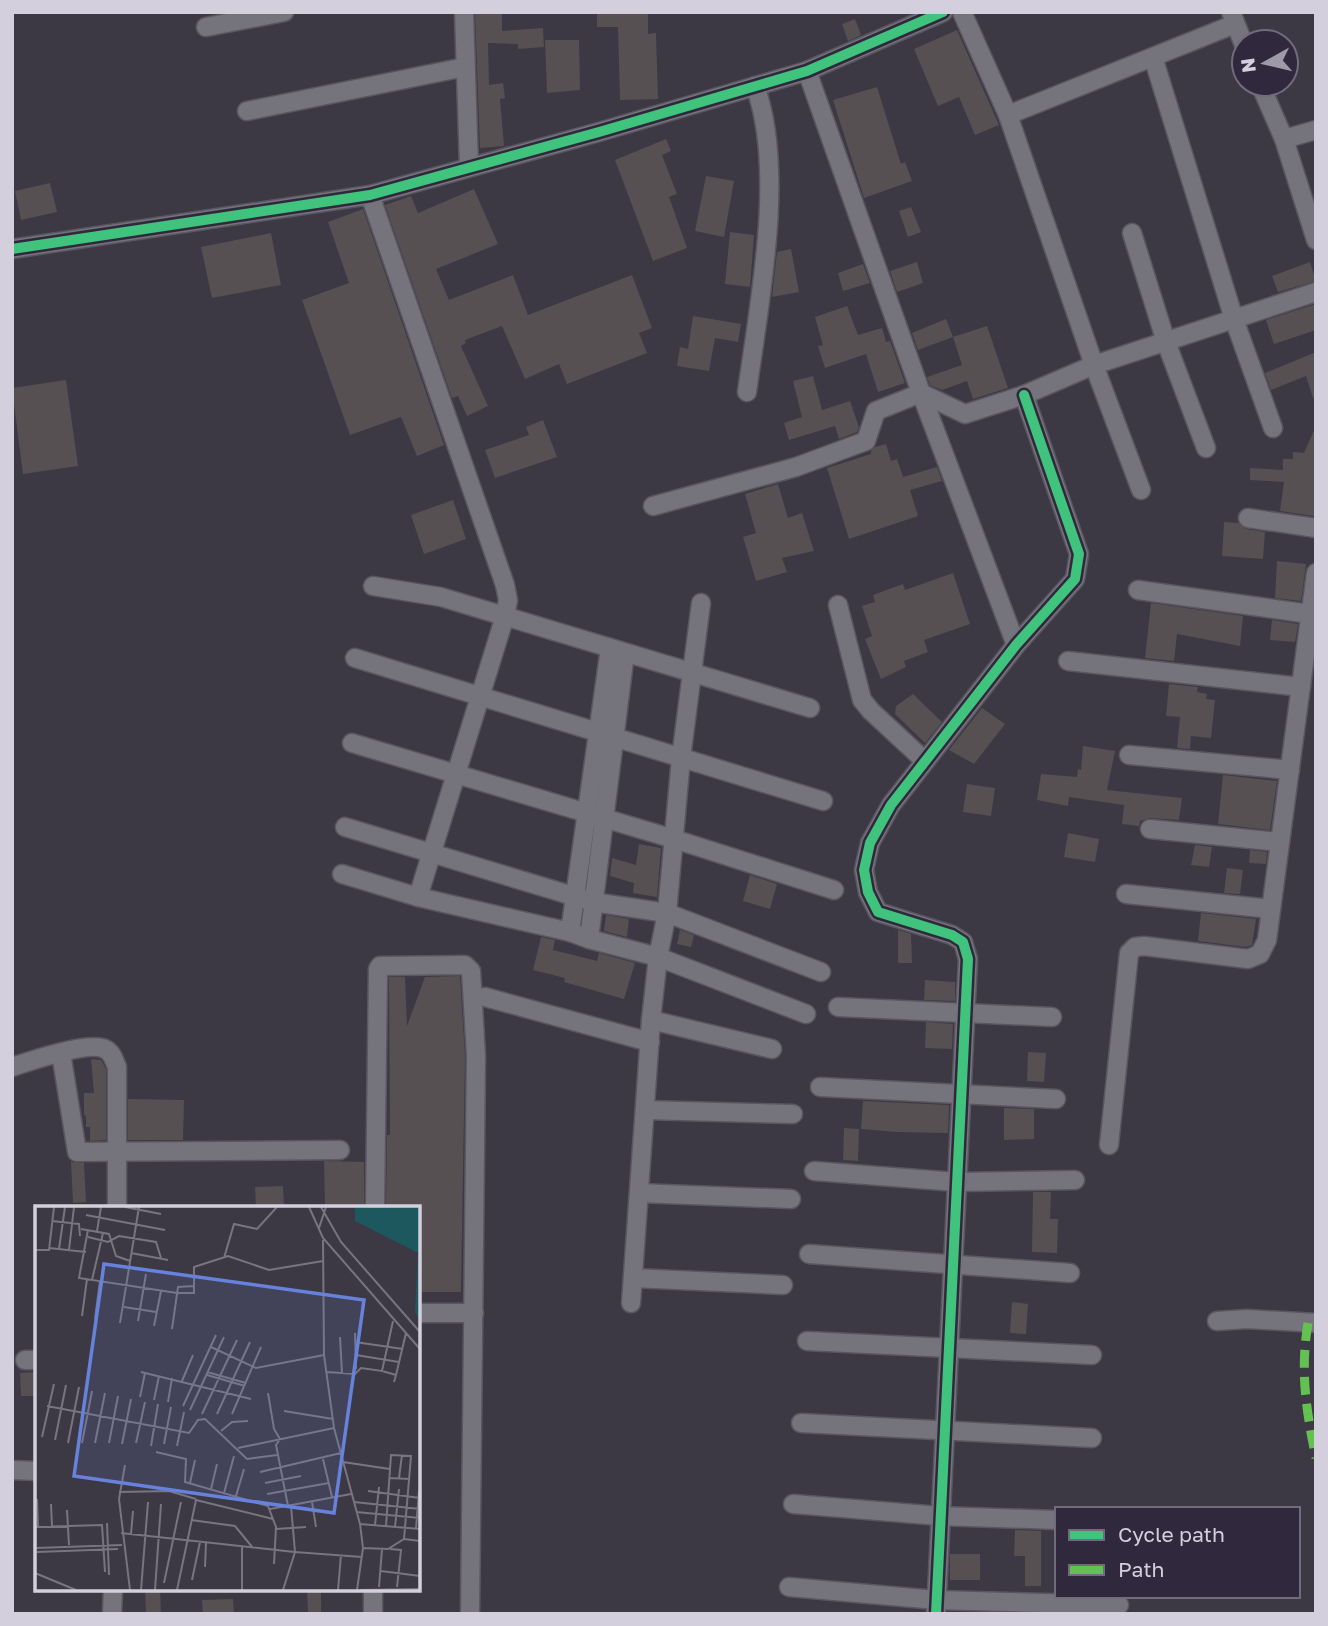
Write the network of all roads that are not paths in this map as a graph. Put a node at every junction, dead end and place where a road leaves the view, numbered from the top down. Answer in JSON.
{"nodes":[{"id":1,"x":284,"y":12,"type":"edge"},
{"id":2,"x":464,"y":12,"type":"edge"},
{"id":3,"x":943,"y":12,"type":"edge"},
{"id":4,"x":962,"y":12,"type":"edge"},
{"id":5,"x":264,"y":14,"type":"edge"},
{"id":6,"x":1233,"y":18,"type":"edge"},
{"id":7,"x":206,"y":27,"type":"dead end"},
{"id":8,"x":1153,"y":57,"type":"junction"},
{"id":9,"x":466,"y":67,"type":"junction"},
{"id":10,"x":807,"y":71,"type":"junction"},
{"id":11,"x":755,"y":86,"type":"junction"},
{"id":12,"x":1266,"y":98,"type":"edge"},
{"id":13,"x":247,"y":111,"type":"dead end"},
{"id":14,"x":1008,"y":115,"type":"junction"},
{"id":15,"x":1316,"y":130,"type":"edge"},
{"id":16,"x":1283,"y":139,"type":"junction"},
{"id":17,"x":469,"y":167,"type":"junction"},
{"id":18,"x":370,"y":195,"type":"junction"},
{"id":19,"x":1132,"y":233,"type":"dead end"},
{"id":20,"x":1316,"y":240,"type":"edge"},
{"id":21,"x":12,"y":249,"type":"edge"},
{"id":22,"x":1316,"y":292,"type":"edge"},
{"id":23,"x":1234,"y":320,"type":"junction"},
{"id":24,"x":1166,"y":342,"type":"junction"},
{"id":25,"x":1094,"y":365,"type":"junction"},
{"id":26,"x":747,"y":392,"type":"dead end"},
{"id":27,"x":921,"y":393,"type":"junction"},
{"id":28,"x":1024,"y":395,"type":"junction"},
{"id":29,"x":1273,"y":428,"type":"dead end"},
{"id":30,"x":1206,"y":448,"type":"dead end"},
{"id":31,"x":1141,"y":490,"type":"dead end"},
{"id":32,"x":653,"y":506,"type":"dead end"},
{"id":33,"x":1248,"y":518,"type":"dead end"},
{"id":34,"x":1316,"y":528,"type":"edge"},
{"id":35,"x":1316,"y":573,"type":"edge"},
{"id":36,"x":373,"y":586,"type":"dead end"},
{"id":37,"x":1138,"y":590,"type":"dead end"},
{"id":38,"x":701,"y":603,"type":"dead end"},
{"id":39,"x":838,"y":605,"type":"dead end"},
{"id":40,"x":1311,"y":614,"type":"junction"},
{"id":41,"x":505,"y":616,"type":"junction"},
{"id":42,"x":1016,"y":645,"type":"junction"},
{"id":43,"x":618,"y":650,"type":"junction"},
{"id":44,"x":355,"y":658,"type":"dead end"},
{"id":45,"x":1068,"y":661,"type":"dead end"},
{"id":46,"x":692,"y":673,"type":"junction"},
{"id":47,"x":1301,"y":687,"type":"junction"},
{"id":48,"x":480,"y":696,"type":"junction"},
{"id":49,"x":810,"y":708,"type":"dead end"},
{"id":50,"x":606,"y":734,"type":"junction"},
{"id":51,"x":352,"y":743,"type":"dead end"},
{"id":52,"x":1129,"y":755,"type":"dead end"},
{"id":53,"x":681,"y":758,"type":"junction"},
{"id":54,"x":925,"y":761,"type":"junction"},
{"id":55,"x":1290,"y":770,"type":"junction"},
{"id":56,"x":456,"y":775,"type":"junction"},
{"id":57,"x":823,"y":801,"type":"dead end"},
{"id":58,"x":595,"y":818,"type":"junction"},
{"id":59,"x":345,"y":827,"type":"dead end"},
{"id":60,"x":1150,"y":829,"type":"dead end"},
{"id":61,"x":674,"y":839,"type":"junction"},
{"id":62,"x":1280,"y":842,"type":"junction"},
{"id":63,"x":431,"y":854,"type":"junction"},
{"id":64,"x":342,"y":874,"type":"dead end"},
{"id":65,"x":834,"y":890,"type":"dead end"},
{"id":66,"x":1126,"y":894,"type":"dead end"},
{"id":67,"x":418,"y":897,"type":"junction"},
{"id":68,"x":584,"y":900,"type":"junction"},
{"id":69,"x":1272,"y":909,"type":"junction"},
{"id":70,"x":667,"y":913,"type":"junction"},
{"id":71,"x":570,"y":932,"type":"junction"},
{"id":72,"x":589,"y":939,"type":"junction"},
{"id":73,"x":658,"y":957,"type":"junction"},
{"id":74,"x":821,"y":972,"type":"dead end"},
{"id":75,"x":485,"y":997,"type":"dead end"},
{"id":76,"x":838,"y":1007,"type":"dead end"},
{"id":77,"x":965,"y":1013,"type":"junction"},
{"id":78,"x":806,"y":1014,"type":"dead end"},
{"id":79,"x":1052,"y":1017,"type":"dead end"},
{"id":80,"x":651,"y":1020,"type":"junction"},
{"id":81,"x":650,"y":1042,"type":"junction"},
{"id":82,"x":772,"y":1049,"type":"dead end"},
{"id":83,"x":61,"y":1053,"type":"junction"},
{"id":84,"x":12,"y":1066,"type":"edge"},
{"id":85,"x":820,"y":1087,"type":"dead end"},
{"id":86,"x":961,"y":1094,"type":"junction"},
{"id":87,"x":1056,"y":1099,"type":"dead end"},
{"id":88,"x":645,"y":1110,"type":"junction"},
{"id":89,"x":793,"y":1114,"type":"dead end"},
{"id":90,"x":1109,"y":1145,"type":"dead end"},
{"id":91,"x":340,"y":1150,"type":"dead end"},
{"id":92,"x":118,"y":1153,"type":"junction"},
{"id":93,"x":814,"y":1171,"type":"dead end"},
{"id":94,"x":1075,"y":1180,"type":"dead end"},
{"id":95,"x":957,"y":1182,"type":"junction"},
{"id":96,"x":639,"y":1192,"type":"junction"},
{"id":97,"x":791,"y":1199,"type":"dead end"},
{"id":98,"x":117,"y":1206,"type":"edge"},
{"id":99,"x":375,"y":1206,"type":"edge"},
{"id":100,"x":809,"y":1254,"type":"dead end"},
{"id":101,"x":953,"y":1264,"type":"junction"},
{"id":102,"x":1070,"y":1273,"type":"dead end"},
{"id":103,"x":633,"y":1278,"type":"junction"},
{"id":104,"x":783,"y":1285,"type":"dead end"},
{"id":105,"x":631,"y":1303,"type":"dead end"},
{"id":106,"x":420,"y":1313,"type":"edge"},
{"id":107,"x":474,"y":1313,"type":"junction"},
{"id":108,"x":1217,"y":1321,"type":"dead end"},
{"id":109,"x":1316,"y":1324,"type":"edge"},
{"id":110,"x":807,"y":1341,"type":"dead end"},
{"id":111,"x":949,"y":1349,"type":"junction"},
{"id":112,"x":1092,"y":1355,"type":"dead end"},
{"id":113,"x":801,"y":1423,"type":"dead end"},
{"id":114,"x":944,"y":1432,"type":"junction"},
{"id":115,"x":1092,"y":1438,"type":"dead end"},
{"id":116,"x":12,"y":1471,"type":"edge"},
{"id":117,"x":35,"y":1471,"type":"edge"},
{"id":118,"x":793,"y":1504,"type":"dead end"},
{"id":119,"x":940,"y":1516,"type":"junction"},
{"id":120,"x":1055,"y":1520,"type":"edge"},
{"id":121,"x":789,"y":1587,"type":"dead end"},
{"id":122,"x":113,"y":1591,"type":"edge"},
{"id":123,"x":373,"y":1591,"type":"edge"},
{"id":124,"x":1119,"y":1605,"type":"dead end"},
{"id":125,"x":936,"y":1607,"type":"edge"},
{"id":126,"x":112,"y":1614,"type":"edge"},
{"id":127,"x":373,"y":1614,"type":"edge"},
{"id":128,"x":470,"y":1614,"type":"edge"}],
"edges":[{"from":1,"to":5,"type":"street"},
{"from":2,"to":9,"type":"street"},
{"from":3,"to":10,"type":"street"},
{"from":4,"to":14,"type":"street"},
{"from":5,"to":7,"type":"street"},
{"from":6,"to":8,"type":"street"},
{"from":8,"to":14,"type":"street"},
{"from":8,"to":23,"type":"street"},
{"from":9,"to":13,"type":"street"},
{"from":9,"to":17,"type":"street"},
{"from":10,"to":11,"type":"street"},
{"from":10,"to":27,"type":"street"},
{"from":11,"to":17,"type":"street"},
{"from":11,"to":26,"type":"street"},
{"from":12,"to":16,"type":"street"},
{"from":14,"to":25,"type":"street"},
{"from":15,"to":16,"type":"street"},
{"from":16,"to":20,"type":"street"},
{"from":17,"to":18,"type":"street"},
{"from":18,"to":21,"type":"street"},
{"from":18,"to":41,"type":"street"},
{"from":19,"to":24,"type":"street"},
{"from":22,"to":23,"type":"street"},
{"from":23,"to":24,"type":"street"},
{"from":23,"to":29,"type":"street"},
{"from":24,"to":25,"type":"street"},
{"from":24,"to":30,"type":"street"},
{"from":25,"to":28,"type":"street"},
{"from":25,"to":31,"type":"street"},
{"from":27,"to":28,"type":"street"},
{"from":27,"to":32,"type":"street"},
{"from":27,"to":42,"type":"street"},
{"from":28,"to":42,"type":"street"},
{"from":33,"to":34,"type":"street"},
{"from":35,"to":40,"type":"street"},
{"from":36,"to":41,"type":"street"},
{"from":37,"to":40,"type":"street"},
{"from":38,"to":46,"type":"street"},
{"from":39,"to":54,"type":"street"},
{"from":40,"to":47,"type":"street"},
{"from":41,"to":43,"type":"street"},
{"from":41,"to":48,"type":"street"},
{"from":42,"to":54,"type":"street"},
{"from":43,"to":46,"type":"street"},
{"from":43,"to":50,"type":"street"},
{"from":44,"to":48,"type":"street"},
{"from":45,"to":47,"type":"street"},
{"from":46,"to":49,"type":"street"},
{"from":46,"to":53,"type":"street"},
{"from":47,"to":55,"type":"street"},
{"from":48,"to":50,"type":"street"},
{"from":48,"to":56,"type":"street"},
{"from":50,"to":53,"type":"street"},
{"from":50,"to":58,"type":"street"},
{"from":51,"to":56,"type":"street"},
{"from":52,"to":55,"type":"street"},
{"from":53,"to":57,"type":"street"},
{"from":53,"to":61,"type":"street"},
{"from":54,"to":77,"type":"street"},
{"from":55,"to":62,"type":"street"},
{"from":56,"to":58,"type":"street"},
{"from":56,"to":63,"type":"street"},
{"from":58,"to":61,"type":"street"},
{"from":58,"to":68,"type":"street"},
{"from":59,"to":63,"type":"street"},
{"from":60,"to":62,"type":"street"},
{"from":61,"to":65,"type":"street"},
{"from":61,"to":70,"type":"street"},
{"from":62,"to":69,"type":"street"},
{"from":63,"to":67,"type":"street"},
{"from":63,"to":68,"type":"street"},
{"from":64,"to":67,"type":"street"},
{"from":66,"to":69,"type":"street"},
{"from":67,"to":71,"type":"street"},
{"from":68,"to":70,"type":"street"},
{"from":68,"to":71,"type":"street"},
{"from":68,"to":72,"type":"street"},
{"from":69,"to":90,"type":"street"},
{"from":70,"to":73,"type":"street"},
{"from":70,"to":74,"type":"street"},
{"from":71,"to":72,"type":"street"},
{"from":72,"to":73,"type":"street"},
{"from":73,"to":78,"type":"street"},
{"from":73,"to":80,"type":"street"},
{"from":75,"to":81,"type":"street"},
{"from":76,"to":77,"type":"street"},
{"from":77,"to":79,"type":"street"},
{"from":77,"to":86,"type":"street"},
{"from":80,"to":81,"type":"street"},
{"from":80,"to":82,"type":"street"},
{"from":81,"to":88,"type":"street"},
{"from":83,"to":84,"type":"street"},
{"from":83,"to":92,"type":"street"},
{"from":83,"to":92,"type":"street"},
{"from":85,"to":86,"type":"street"},
{"from":86,"to":87,"type":"street"},
{"from":86,"to":95,"type":"street"},
{"from":88,"to":89,"type":"street"},
{"from":88,"to":96,"type":"street"},
{"from":91,"to":92,"type":"street"},
{"from":92,"to":98,"type":"street"},
{"from":93,"to":95,"type":"street"},
{"from":94,"to":95,"type":"street"},
{"from":95,"to":101,"type":"street"},
{"from":96,"to":97,"type":"street"},
{"from":96,"to":103,"type":"street"},
{"from":99,"to":107,"type":"street"},
{"from":100,"to":101,"type":"street"},
{"from":101,"to":102,"type":"street"},
{"from":101,"to":111,"type":"street"},
{"from":103,"to":104,"type":"street"},
{"from":103,"to":105,"type":"street"},
{"from":106,"to":107,"type":"street"},
{"from":107,"to":128,"type":"street"},
{"from":108,"to":109,"type":"street"},
{"from":110,"to":111,"type":"street"},
{"from":111,"to":112,"type":"street"},
{"from":111,"to":114,"type":"street"},
{"from":113,"to":114,"type":"street"},
{"from":114,"to":115,"type":"street"},
{"from":114,"to":119,"type":"street"},
{"from":116,"to":117,"type":"street"},
{"from":118,"to":119,"type":"street"},
{"from":119,"to":120,"type":"street"},
{"from":119,"to":125,"type":"street"},
{"from":121,"to":125,"type":"street"},
{"from":122,"to":126,"type":"street"},
{"from":123,"to":127,"type":"street"},
{"from":124,"to":125,"type":"street"}]}
